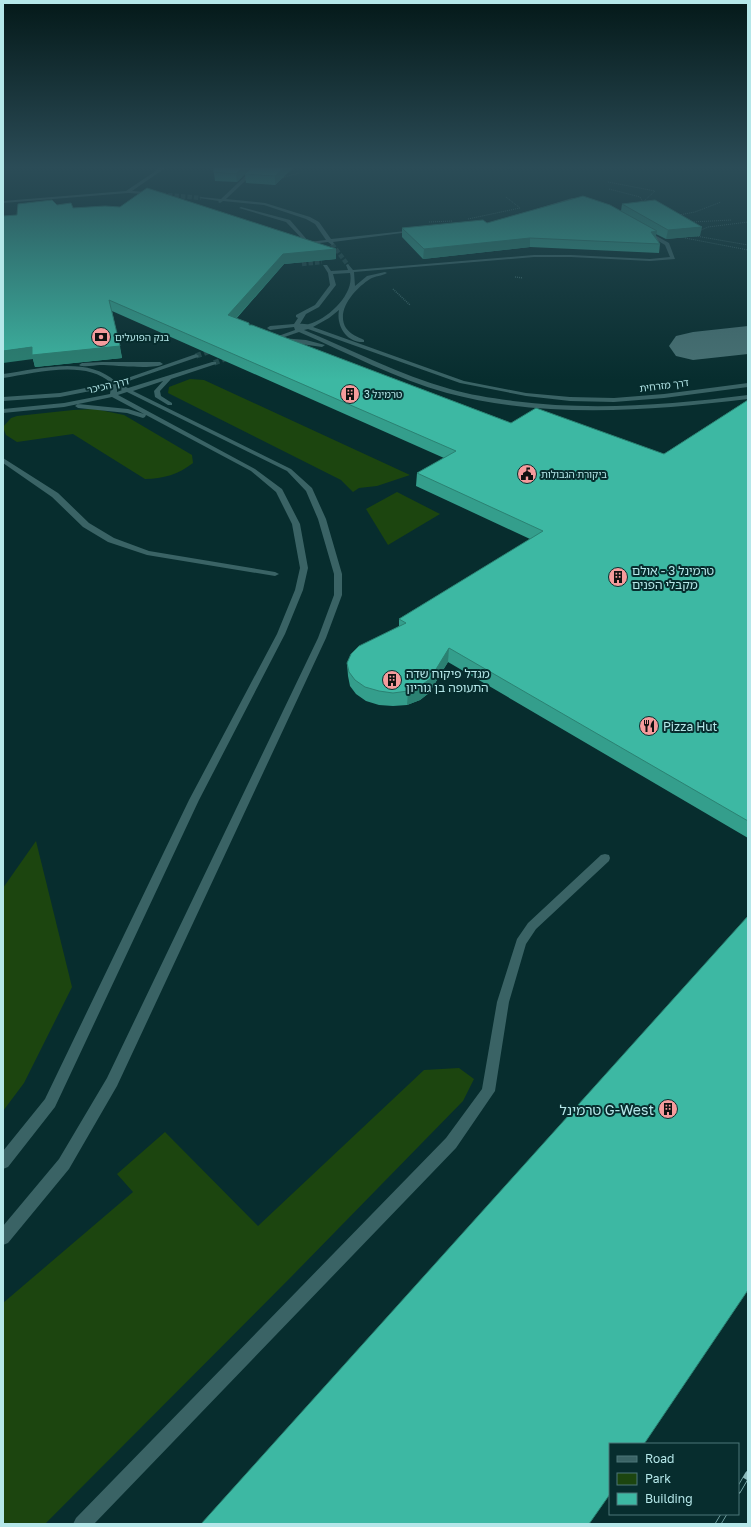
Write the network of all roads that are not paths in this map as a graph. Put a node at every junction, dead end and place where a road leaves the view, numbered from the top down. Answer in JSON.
{"nodes":[{"id":1,"x":303,"y":237,"type":"edge"},
{"id":2,"x":328,"y":237,"type":"edge"},
{"id":3,"x":367,"y":237,"type":"edge"},
{"id":4,"x":656,"y":237,"type":"edge"},
{"id":5,"x":331,"y":242,"type":"junction"},
{"id":6,"x":487,"y":260,"type":"junction"},
{"id":7,"x":348,"y":265,"type":"tunnel mouth"},
{"id":8,"x":325,"y":266,"type":"edge"},
{"id":9,"x":352,"y":270,"type":"junction"},
{"id":10,"x":330,"y":273,"type":"junction"},
{"id":11,"x":350,"y":293,"type":"junction"},
{"id":12,"x":344,"y":304,"type":"junction"},
{"id":13,"x":304,"y":313,"type":"junction"},
{"id":14,"x":308,"y":327,"type":"junction"},
{"id":15,"x":298,"y":328,"type":"junction"},
{"id":16,"x":286,"y":348,"type":"edge"},
{"id":17,"x":196,"y":356,"type":"tunnel mouth"},
{"id":18,"x":370,"y":360,"type":"junction"},
{"id":19,"x":180,"y":361,"type":"junction"},
{"id":20,"x":214,"y":363,"type":"tunnel mouth"},
{"id":21,"x":60,"y":368,"type":"junction"},
{"id":22,"x":3,"y":376,"type":"edge"},
{"id":23,"x":169,"y":378,"type":"junction"},
{"id":24,"x":462,"y":382,"type":"junction"},
{"id":25,"x":115,"y":384,"type":"junction"},
{"id":26,"x":748,"y":385,"type":"edge"},
{"id":27,"x":130,"y":391,"type":"junction"},
{"id":28,"x":113,"y":395,"type":"junction"},
{"id":29,"x":748,"y":397,"type":"edge"},
{"id":30,"x":3,"y":399,"type":"edge"},
{"id":31,"x":16,"y":399,"type":"junction"},
{"id":32,"x":3,"y":403,"type":"edge"},
{"id":33,"x":64,"y":405,"type":"junction"},
{"id":34,"x":3,"y":411,"type":"edge"},
{"id":35,"x":173,"y":427,"type":"junction"},
{"id":36,"x":242,"y":446,"type":"junction"},
{"id":37,"x":3,"y":460,"type":"edge"},
{"id":38,"x":276,"y":574,"type":"dead end"},
{"id":39,"x":605,"y":858,"type":"dead end"},
{"id":40,"x":3,"y":1162,"type":"edge"},
{"id":41,"x":3,"y":1238,"type":"edge"},
{"id":42,"x":82,"y":1524,"type":"edge"}],
"edges":[{"from":1,"to":5,"type":"street"},
{"from":2,"to":5,"type":"street"},
{"from":3,"to":5,"type":"street"},
{"from":4,"to":6,"type":"street"},
{"from":6,"to":9,"type":"street"},
{"from":6,"to":11,"type":"street"},
{"from":7,"to":9,"type":"street"},
{"from":8,"to":10,"type":"street"},
{"from":9,"to":10,"type":"street"},
{"from":9,"to":11,"type":"street"},
{"from":10,"to":13,"type":"street"},
{"from":11,"to":12,"type":"street"},
{"from":12,"to":14,"type":"street"},
{"from":12,"to":24,"type":"street"},
{"from":13,"to":15,"type":"street"},
{"from":13,"to":15,"type":"street"},
{"from":14,"to":15,"type":"street"},
{"from":14,"to":24,"type":"street"},
{"from":15,"to":18,"type":"street"},
{"from":15,"to":18,"type":"street"},
{"from":16,"to":18,"type":"street"},
{"from":17,"to":19,"type":"street","name":"דרך הכיכר"},
{"from":18,"to":29,"type":"street"},
{"from":19,"to":21,"type":"street"},
{"from":19,"to":25,"type":"street","name":"דרך הכיכר"},
{"from":20,"to":23,"type":"street","name":"דרך הכיכר"},
{"from":21,"to":22,"type":"street"},
{"from":21,"to":25,"type":"street"},
{"from":23,"to":27,"type":"street","name":"דרך הכיכר"},
{"from":23,"to":36,"type":"street"},
{"from":24,"to":26,"type":"street","name":"דרך מזרחית"},
{"from":25,"to":27,"type":"street"},
{"from":25,"to":28,"type":"street"},
{"from":25,"to":31,"type":"street","name":"דרך הכיכר"},
{"from":27,"to":28,"type":"street","name":"דרך הכיכר"},
{"from":27,"to":36,"type":"street"},
{"from":28,"to":33,"type":"street","name":"דרך הכיכר"},
{"from":28,"to":35,"type":"street"},
{"from":30,"to":31,"type":"street","name":"דרך הכיכר"},
{"from":31,"to":32,"type":"street"},
{"from":33,"to":34,"type":"street","name":"דרך הכיכר"},
{"from":33,"to":35,"type":"street"},
{"from":35,"to":40,"type":"street"},
{"from":36,"to":41,"type":"street"},
{"from":37,"to":38,"type":"street"},
{"from":39,"to":42,"type":"street"}]}
